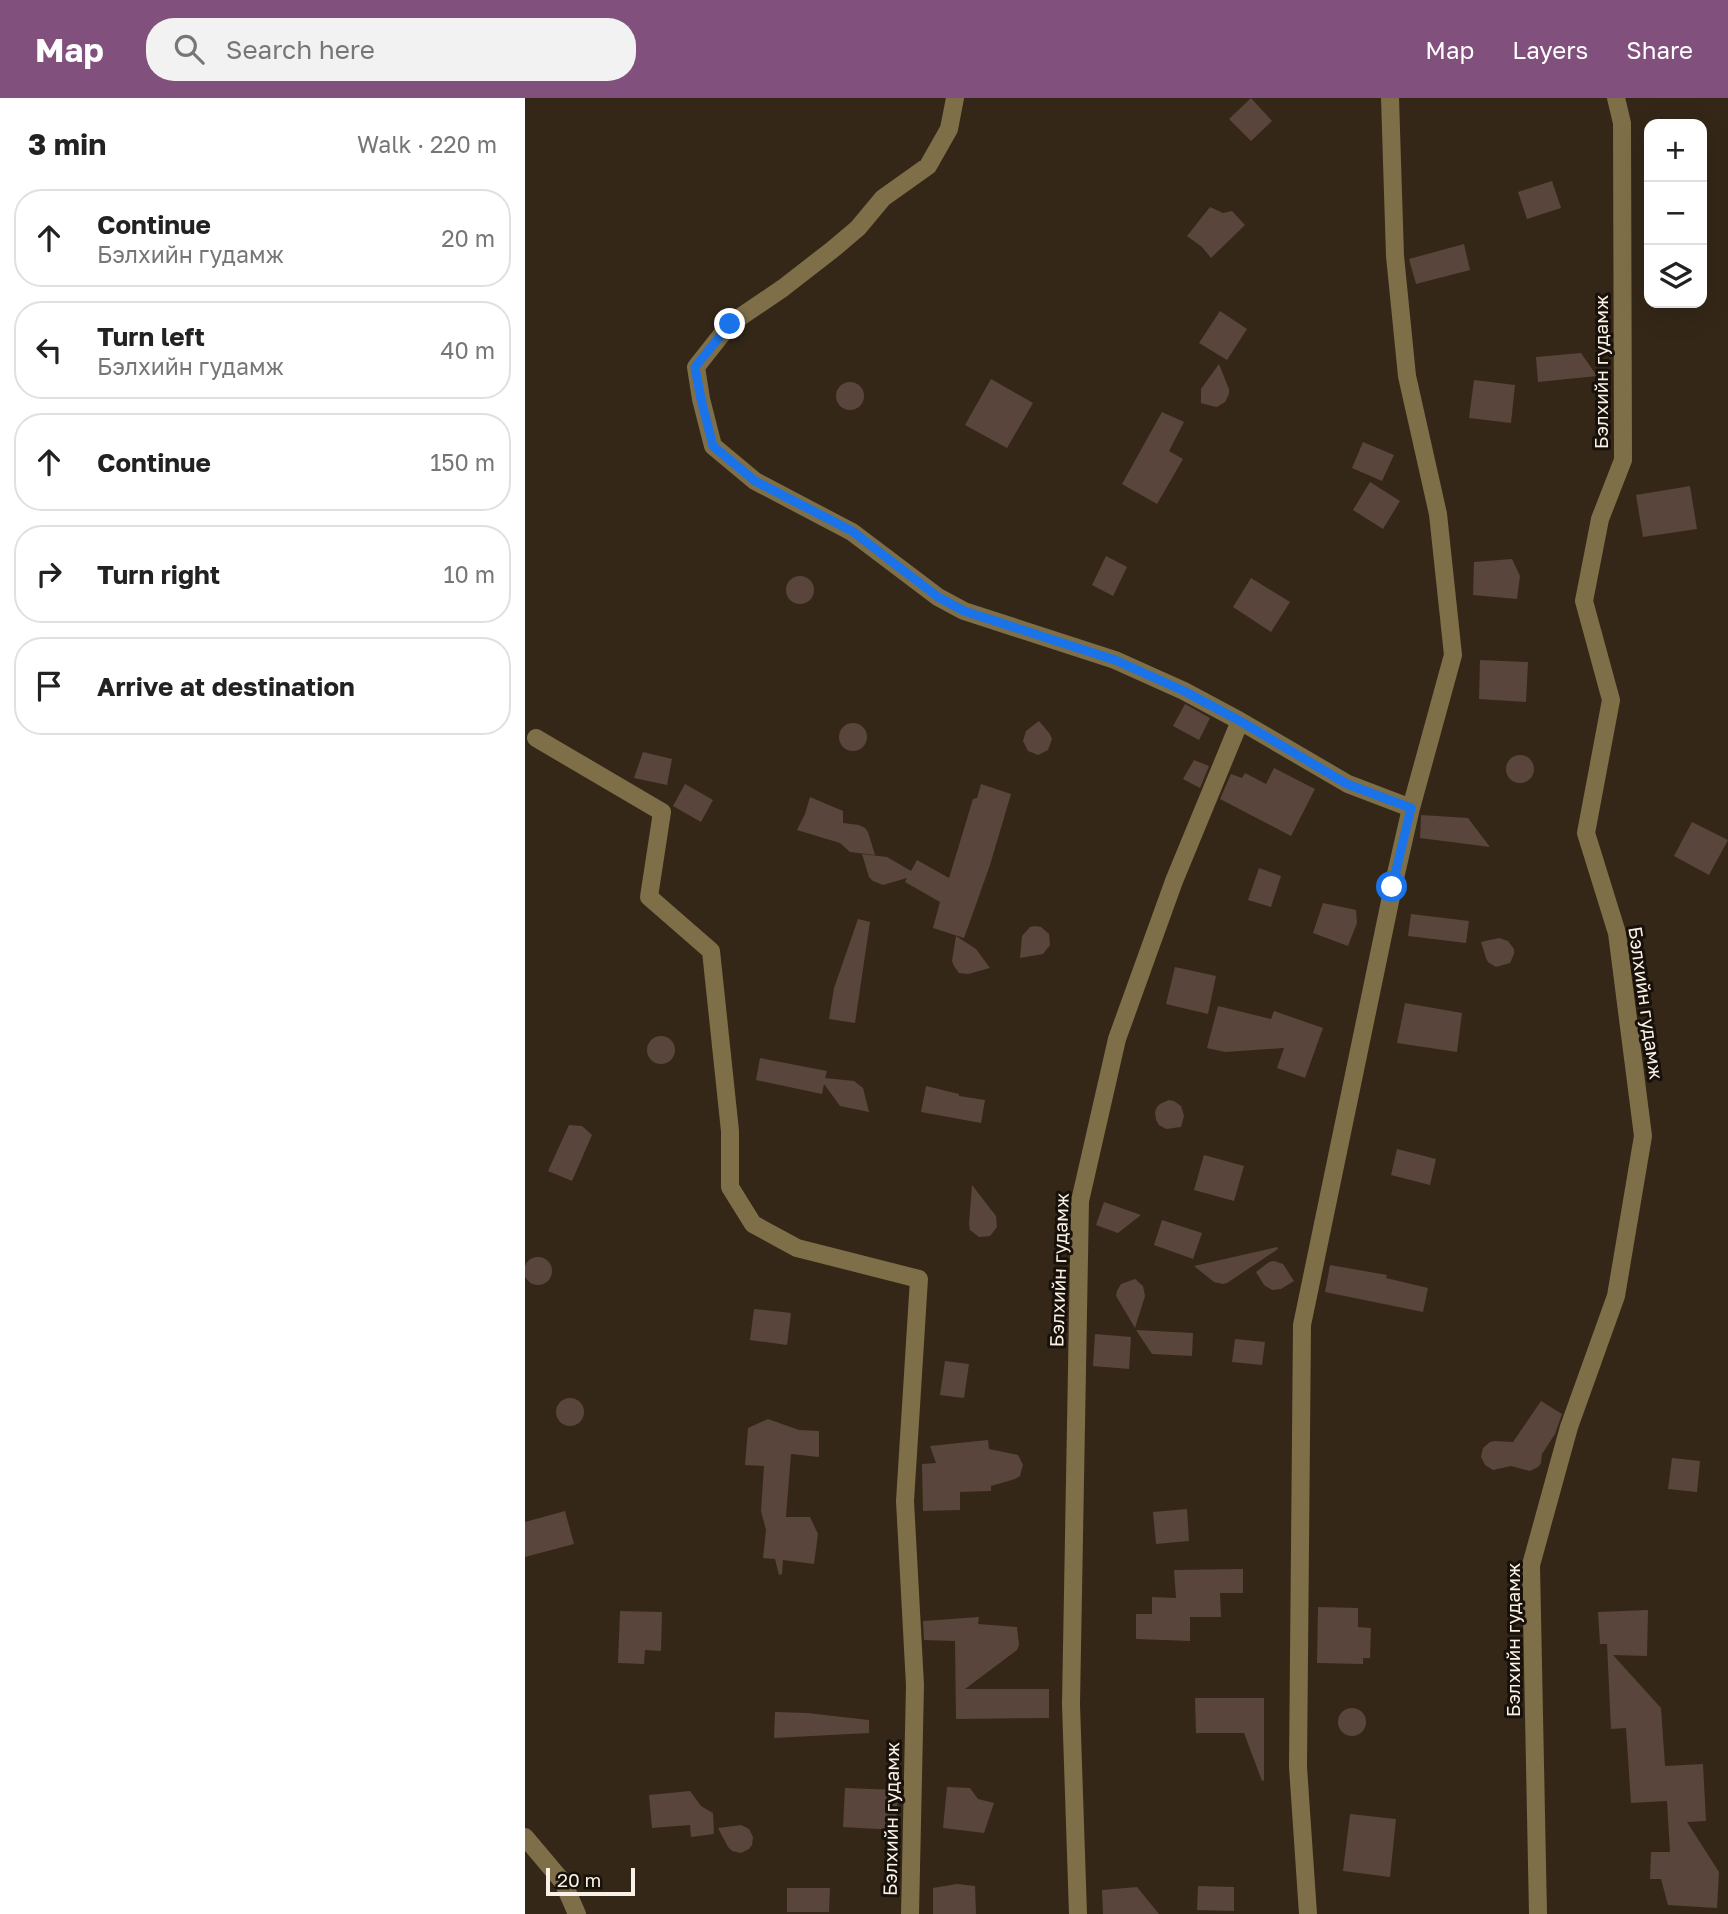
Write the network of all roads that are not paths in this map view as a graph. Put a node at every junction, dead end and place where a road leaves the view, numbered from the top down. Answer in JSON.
{"nodes":[{"id":1,"x":955,"y":98,"type":"edge"},
{"id":2,"x":1390,"y":98,"type":"edge"},
{"id":3,"x":1616,"y":98,"type":"edge"},
{"id":4,"x":1240,"y":721,"type":"junction"},
{"id":5,"x":536,"y":737,"type":"dead end"},
{"id":6,"x":1411,"y":808,"type":"junction"},
{"id":7,"x":525,"y":1836,"type":"edge"},
{"id":8,"x":577,"y":1914,"type":"edge"},
{"id":9,"x":910,"y":1914,"type":"edge"},
{"id":10,"x":1078,"y":1914,"type":"edge"},
{"id":11,"x":1308,"y":1914,"type":"edge"},
{"id":12,"x":1538,"y":1914,"type":"edge"}],
"edges":[{"from":1,"to":4,"type":"street"},
{"from":2,"to":6,"type":"street"},
{"from":3,"to":12,"type":"street","name":"Бэлхийн гудамж"},
{"from":4,"to":6,"type":"street"},
{"from":4,"to":10,"type":"street","name":"Бэлхийн гудамж"},
{"from":5,"to":9,"type":"street","name":"Бэлхийн гудамж"},
{"from":6,"to":11,"type":"street"},
{"from":7,"to":8,"type":"street"}]}
